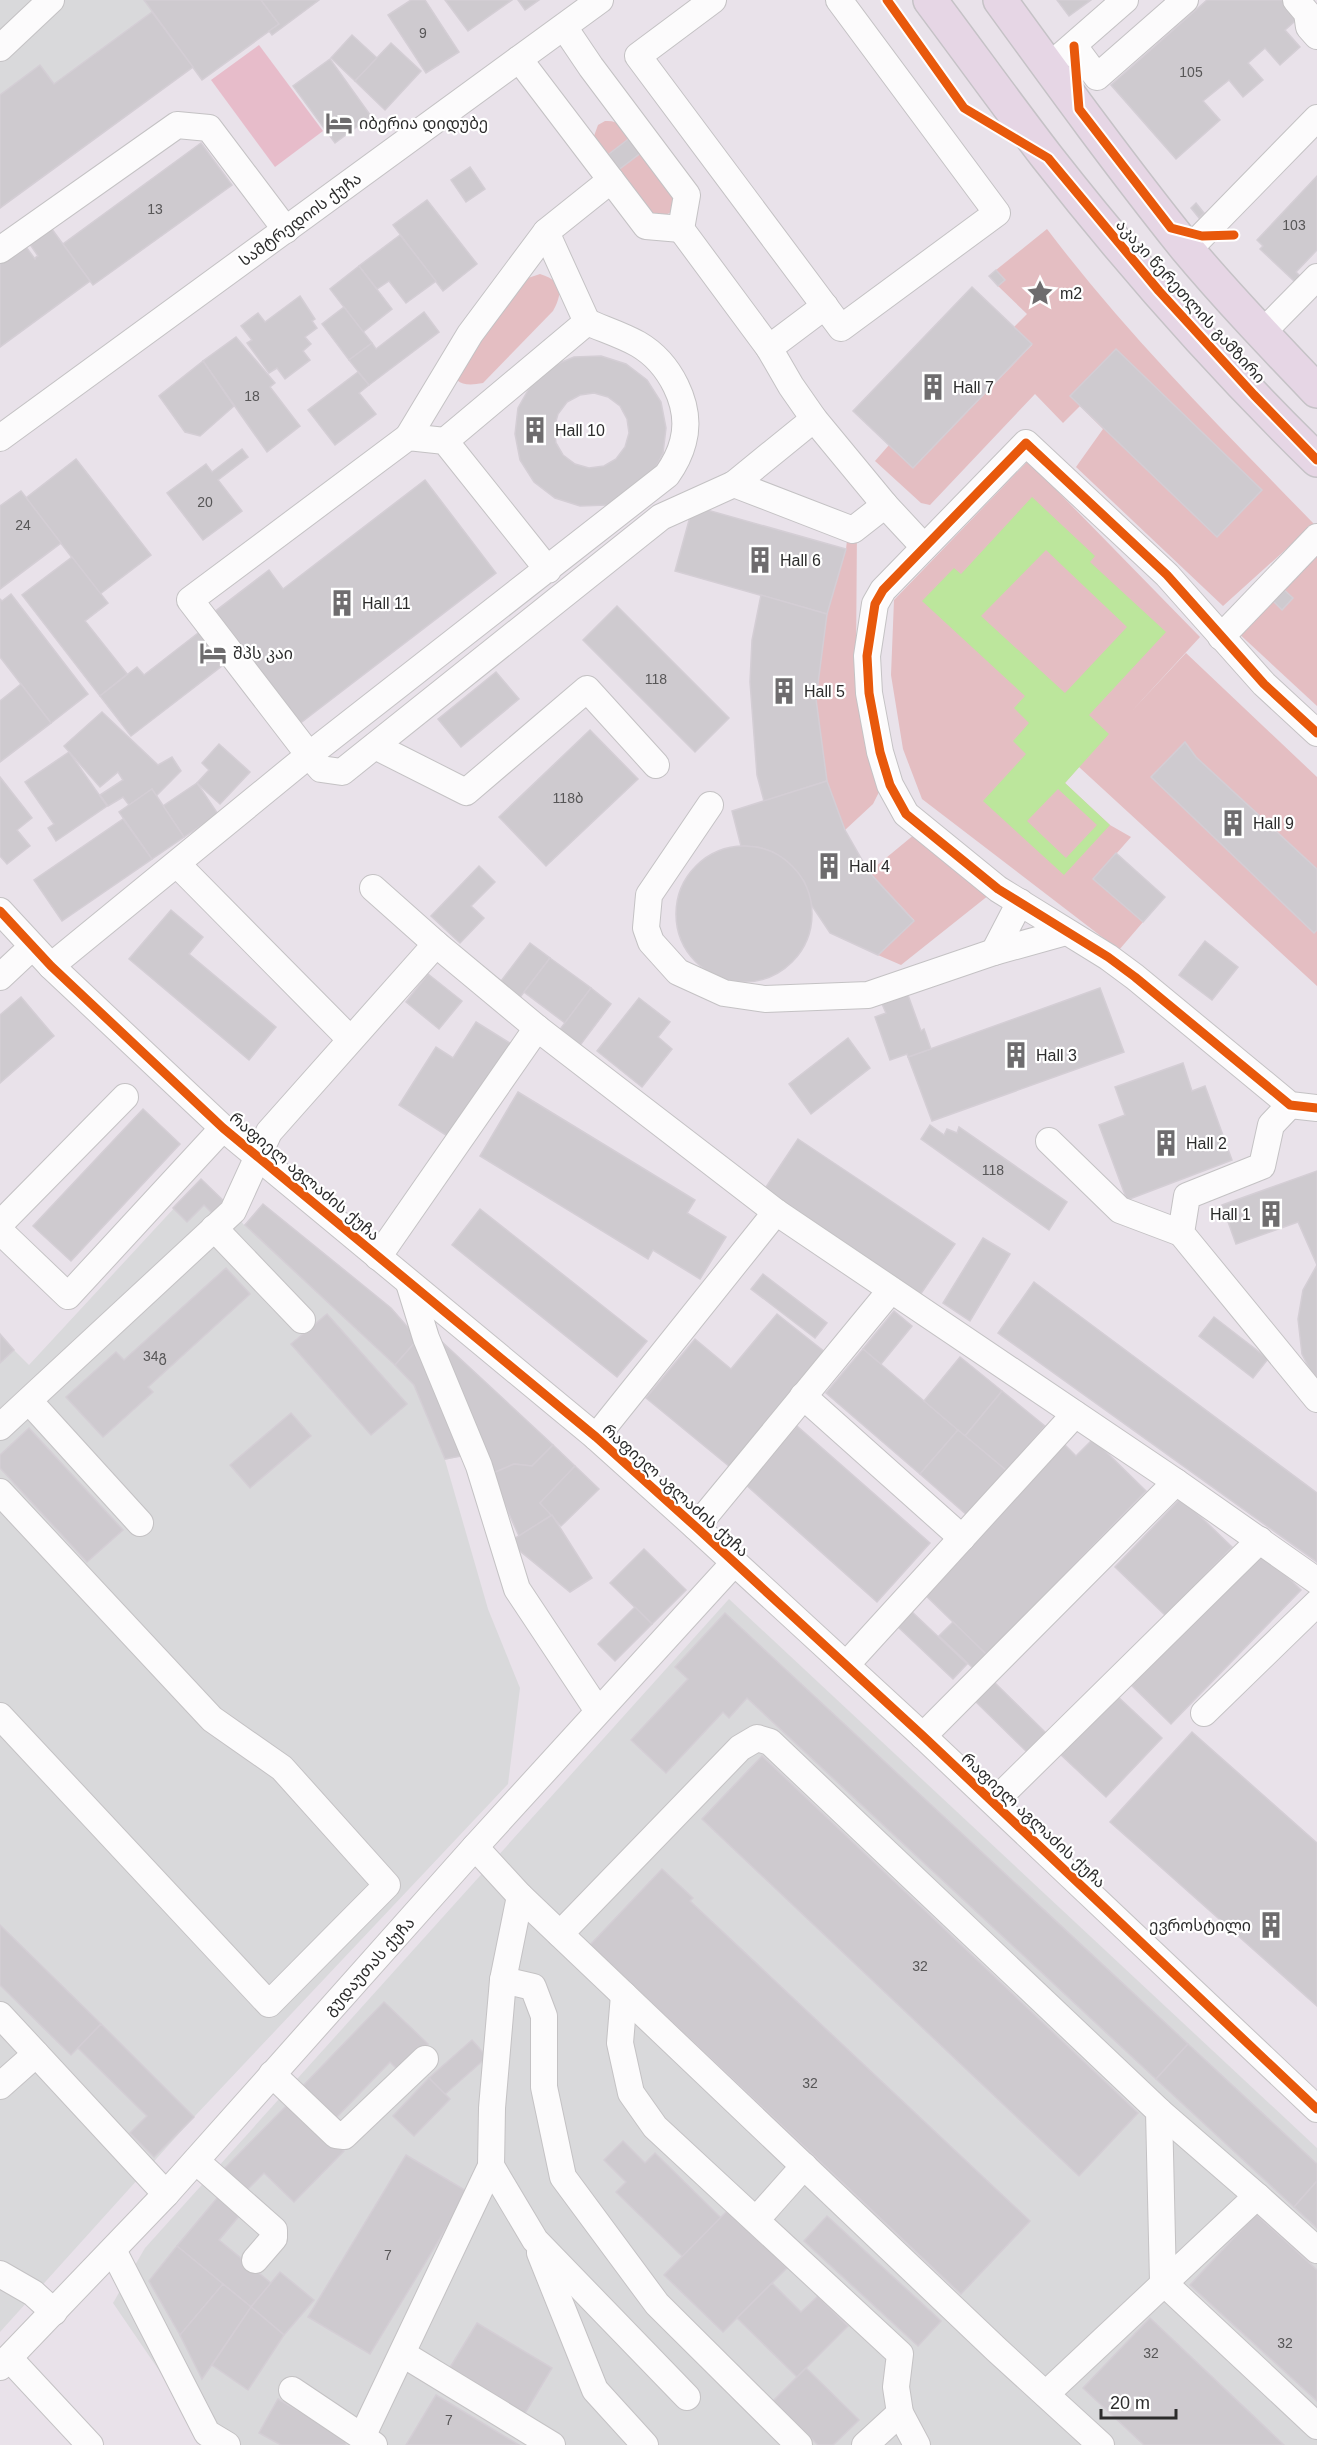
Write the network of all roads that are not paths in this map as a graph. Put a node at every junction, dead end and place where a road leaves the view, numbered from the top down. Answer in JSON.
{"nodes":[{"id":1,"x":51,"y":0,"type":"edge"},
{"id":2,"x":600,"y":0,"type":"edge"},
{"id":3,"x":714,"y":0,"type":"edge"},
{"id":4,"x":839,"y":0,"type":"edge"},
{"id":5,"x":930,"y":0,"type":"edge"},
{"id":6,"x":1000,"y":0,"type":"edge"},
{"id":7,"x":1125,"y":0,"type":"edge"},
{"id":8,"x":1296,"y":0,"type":"edge"},
{"id":9,"x":1178,"y":2,"type":"edge"},
{"id":10,"x":564,"y":27,"type":"junction"},
{"id":11,"x":1317,"y":36,"type":"edge"},
{"id":12,"x":1074,"y":46,"type":"junction"},
{"id":13,"x":0,"y":48,"type":"edge"},
{"id":14,"x":519,"y":59,"type":"junction"},
{"id":15,"x":1048,"y":66,"type":"junction"},
{"id":16,"x":1317,"y":118,"type":"edge"},
{"id":17,"x":611,"y":180,"type":"junction"},
{"id":18,"x":681,"y":229,"type":"junction"},
{"id":19,"x":286,"y":230,"type":"junction"},
{"id":20,"x":546,"y":232,"type":"junction"},
{"id":21,"x":0,"y":250,"type":"edge"},
{"id":22,"x":1188,"y":250,"type":"junction"},
{"id":23,"x":1317,"y":277,"type":"edge"},
{"id":24,"x":825,"y":306,"type":"junction"},
{"id":25,"x":586,"y":322,"type":"junction"},
{"id":26,"x":1262,"y":333,"type":"junction"},
{"id":27,"x":769,"y":348,"type":"junction"},
{"id":28,"x":1317,"y":391,"type":"edge"},
{"id":29,"x":814,"y":419,"type":"junction"},
{"id":30,"x":408,"y":437,"type":"junction"},
{"id":31,"x":0,"y":438,"type":"edge"},
{"id":32,"x":445,"y":441,"type":"junction"},
{"id":33,"x":1317,"y":460,"type":"edge"},
{"id":34,"x":734,"y":484,"type":"junction"},
{"id":35,"x":885,"y":505,"type":"junction"},
{"id":36,"x":1317,"y":537,"type":"edge"},
{"id":37,"x":924,"y":547,"type":"junction"},
{"id":38,"x":548,"y":570,"type":"junction"},
{"id":39,"x":1221,"y":637,"type":"junction"},
{"id":40,"x":1317,"y":733,"type":"edge"},
{"id":41,"x":375,"y":746,"type":"junction"},
{"id":42,"x":309,"y":755,"type":"junction"},
{"id":43,"x":656,"y":765,"type":"dead end"},
{"id":44,"x":710,"y":805,"type":"dead end"},
{"id":45,"x":177,"y":864,"type":"junction"},
{"id":46,"x":373,"y":888,"type":"dead end"},
{"id":47,"x":1020,"y":902,"type":"junction"},
{"id":48,"x":0,"y":911,"type":"edge"},
{"id":49,"x":1066,"y":932,"type":"junction"},
{"id":50,"x":436,"y":944,"type":"junction"},
{"id":51,"x":32,"y":947,"type":"junction"},
{"id":52,"x":994,"y":952,"type":"junction"},
{"id":53,"x":51,"y":966,"type":"junction"},
{"id":54,"x":0,"y":977,"type":"edge"},
{"id":55,"x":537,"y":1028,"type":"junction"},
{"id":56,"x":350,"y":1039,"type":"junction"},
{"id":57,"x":125,"y":1097,"type":"dead end"},
{"id":58,"x":1290,"y":1105,"type":"junction"},
{"id":59,"x":1317,"y":1108,"type":"edge"},
{"id":60,"x":223,"y":1128,"type":"junction"},
{"id":61,"x":1049,"y":1141,"type":"dead end"},
{"id":62,"x":258,"y":1158,"type":"junction"},
{"id":63,"x":776,"y":1212,"type":"junction"},
{"id":64,"x":0,"y":1224,"type":"edge"},
{"id":65,"x":214,"y":1228,"type":"junction"},
{"id":66,"x":0,"y":1231,"type":"edge"},
{"id":67,"x":1181,"y":1233,"type":"junction"},
{"id":68,"x":378,"y":1257,"type":"junction"},
{"id":69,"x":409,"y":1283,"type":"junction"},
{"id":70,"x":891,"y":1290,"type":"junction"},
{"id":71,"x":302,"y":1320,"type":"dead end"},
{"id":72,"x":803,"y":1396,"type":"junction"},
{"id":73,"x":1317,"y":1399,"type":"edge"},
{"id":74,"x":29,"y":1401,"type":"junction"},
{"id":75,"x":1075,"y":1414,"type":"junction"},
{"id":76,"x":0,"y":1427,"type":"edge"},
{"id":77,"x":596,"y":1437,"type":"junction"},
{"id":78,"x":1176,"y":1482,"type":"junction"},
{"id":79,"x":0,"y":1492,"type":"edge"},
{"id":80,"x":140,"y":1523,"type":"dead end"},
{"id":81,"x":696,"y":1527,"type":"junction"},
{"id":82,"x":962,"y":1538,"type":"junction"},
{"id":83,"x":1260,"y":1540,"type":"junction"},
{"id":84,"x":734,"y":1563,"type":"junction"},
{"id":85,"x":1317,"y":1581,"type":"edge"},
{"id":86,"x":1317,"y":1603,"type":"edge"},
{"id":87,"x":846,"y":1665,"type":"junction"},
{"id":88,"x":598,"y":1711,"type":"junction"},
{"id":89,"x":1204,"y":1713,"type":"dead end"},
{"id":90,"x":0,"y":1716,"type":"edge"},
{"id":91,"x":923,"y":1736,"type":"junction"},
{"id":92,"x":994,"y":1802,"type":"junction"},
{"id":93,"x":475,"y":1847,"type":"junction"},
{"id":94,"x":520,"y":1896,"type":"junction"},
{"id":95,"x":560,"y":1934,"type":"junction"},
{"id":96,"x":503,"y":1980,"type":"junction"},
{"id":97,"x":624,"y":1995,"type":"junction"},
{"id":98,"x":0,"y":2014,"type":"edge"},
{"id":99,"x":36,"y":2054,"type":"junction"},
{"id":100,"x":425,"y":2059,"type":"dead end"},
{"id":101,"x":272,"y":2074,"type":"junction"},
{"id":102,"x":0,"y":2086,"type":"edge"},
{"id":103,"x":1317,"y":2109,"type":"edge"},
{"id":104,"x":1159,"y":2111,"type":"junction"},
{"id":105,"x":196,"y":2161,"type":"junction"},
{"id":106,"x":491,"y":2166,"type":"junction"},
{"id":107,"x":804,"y":2166,"type":"junction"},
{"id":108,"x":166,"y":2194,"type":"junction"},
{"id":109,"x":1257,"y":2196,"type":"junction"},
{"id":110,"x":756,"y":2220,"type":"junction"},
{"id":111,"x":535,"y":2240,"type":"junction"},
{"id":112,"x":112,"y":2250,"type":"junction"},
{"id":113,"x":1317,"y":2250,"type":"edge"},
{"id":114,"x":255,"y":2260,"type":"dead end"},
{"id":115,"x":0,"y":2274,"type":"edge"},
{"id":116,"x":1163,"y":2282,"type":"junction"},
{"id":117,"x":54,"y":2312,"type":"junction"},
{"id":118,"x":403,"y":2354,"type":"junction"},
{"id":119,"x":4,"y":2363,"type":"edge"},
{"id":120,"x":292,"y":2390,"type":"dead end"},
{"id":121,"x":1046,"y":2394,"type":"junction"},
{"id":122,"x":687,"y":2397,"type":"dead end"},
{"id":123,"x":900,"y":2414,"type":"junction"},
{"id":124,"x":1317,"y":2426,"type":"edge"},
{"id":125,"x":212,"y":2441,"type":"edge"},
{"id":126,"x":368,"y":2441,"type":"edge"},
{"id":127,"x":1100,"y":2444,"type":"edge"},
{"id":128,"x":90,"y":2445,"type":"edge"},
{"id":129,"x":552,"y":2445,"type":"edge"},
{"id":130,"x":645,"y":2445,"type":"edge"},
{"id":131,"x":799,"y":2445,"type":"edge"},
{"id":132,"x":865,"y":2445,"type":"edge"},
{"id":133,"x":917,"y":2445,"type":"edge"}],
"edges":[{"from":1,"to":13,"type":"street"},
{"from":2,"to":10,"type":"street","name":"სამტრედიის ქუჩა"},
{"from":3,"to":24,"type":"street"},
{"from":4,"to":24,"type":"street"},
{"from":5,"to":33,"type":"main road","name":"აკაკი წერეთლის გამზირი"},
{"from":6,"to":15,"type":"main road","name":"აკაკი წერეთლის გამზირი"},
{"from":7,"to":12,"type":"street"},
{"from":8,"to":11,"type":"street"},
{"from":9,"to":12,"type":"street"},
{"from":10,"to":14,"type":"street","name":"სამტრედიის ქუჩა"},
{"from":10,"to":18,"type":"street"},
{"from":12,"to":15,"type":"street"},
{"from":14,"to":17,"type":"street"},
{"from":14,"to":19,"type":"street","name":"სამტრედიის ქუჩა"},
{"from":15,"to":22,"type":"main road","name":"აკაკი წერეთლის გამზირი"},
{"from":16,"to":22,"type":"street"},
{"from":17,"to":18,"type":"street"},
{"from":17,"to":20,"type":"street"},
{"from":18,"to":27,"type":"street"},
{"from":19,"to":21,"type":"street"},
{"from":19,"to":31,"type":"street","name":"სამტრედიის ქუჩა"},
{"from":20,"to":25,"type":"street"},
{"from":20,"to":30,"type":"street"},
{"from":22,"to":26,"type":"main road","name":"აკაკი წერეთლის გამზირი"},
{"from":23,"to":26,"type":"street"},
{"from":24,"to":27,"type":"street"},
{"from":25,"to":32,"type":"street"},
{"from":25,"to":38,"type":"street"},
{"from":26,"to":28,"type":"main road","name":"აკაკი წერეთლის გამზირი"},
{"from":27,"to":29,"type":"street"},
{"from":29,"to":34,"type":"street"},
{"from":29,"to":35,"type":"street"},
{"from":30,"to":32,"type":"street"},
{"from":30,"to":42,"type":"street"},
{"from":32,"to":38,"type":"street"},
{"from":34,"to":35,"type":"street"},
{"from":34,"to":41,"type":"street"},
{"from":35,"to":37,"type":"street"},
{"from":36,"to":39,"type":"street"},
{"from":37,"to":39,"type":"street"},
{"from":37,"to":47,"type":"street"},
{"from":38,"to":42,"type":"street"},
{"from":39,"to":40,"type":"street"},
{"from":41,"to":42,"type":"street"},
{"from":41,"to":43,"type":"street"},
{"from":42,"to":45,"type":"street"},
{"from":44,"to":52,"type":"street"},
{"from":45,"to":53,"type":"street"},
{"from":45,"to":56,"type":"street"},
{"from":46,"to":50,"type":"street"},
{"from":47,"to":49,"type":"street"},
{"from":47,"to":52,"type":"street"},
{"from":48,"to":51,"type":"street","name":"რაფიელ აგლაძის ქუჩა"},
{"from":49,"to":52,"type":"street"},
{"from":49,"to":58,"type":"street"},
{"from":50,"to":55,"type":"street"},
{"from":50,"to":56,"type":"street"},
{"from":51,"to":53,"type":"street","name":"რაფიელ აგლაძის ქუჩა"},
{"from":51,"to":54,"type":"street"},
{"from":53,"to":60,"type":"street","name":"რაფიელ აგლაძის ქუჩა"},
{"from":55,"to":63,"type":"street"},
{"from":55,"to":68,"type":"street"},
{"from":56,"to":62,"type":"street"},
{"from":57,"to":64,"type":"street"},
{"from":58,"to":59,"type":"street"},
{"from":58,"to":67,"type":"street"},
{"from":60,"to":62,"type":"street","name":"რაფიელ აგლაძის ქუჩა"},
{"from":60,"to":66,"type":"street"},
{"from":61,"to":67,"type":"street"},
{"from":62,"to":65,"type":"street"},
{"from":62,"to":68,"type":"street","name":"რაფიელ აგლაძის ქუჩა"},
{"from":63,"to":70,"type":"street"},
{"from":63,"to":77,"type":"street"},
{"from":65,"to":71,"type":"street"},
{"from":65,"to":74,"type":"street"},
{"from":67,"to":73,"type":"street"},
{"from":68,"to":69,"type":"street","name":"რაფიელ აგლაძის ქუჩა"},
{"from":69,"to":77,"type":"street","name":"რაფიელ აგლაძის ქუჩა"},
{"from":69,"to":88,"type":"street"},
{"from":70,"to":72,"type":"street"},
{"from":70,"to":75,"type":"street"},
{"from":72,"to":81,"type":"street"},
{"from":72,"to":82,"type":"street"},
{"from":74,"to":76,"type":"street"},
{"from":74,"to":80,"type":"street"},
{"from":75,"to":78,"type":"street"},
{"from":75,"to":82,"type":"street"},
{"from":77,"to":81,"type":"street","name":"რაფიელ აგლაძის ქუჩა"},
{"from":78,"to":83,"type":"street"},
{"from":78,"to":91,"type":"street"},
{"from":79,"to":90,"type":"street"},
{"from":81,"to":84,"type":"street","name":"რაფიელ აგლაძის ქუჩა"},
{"from":82,"to":87,"type":"street"},
{"from":83,"to":85,"type":"street"},
{"from":83,"to":92,"type":"street"},
{"from":84,"to":87,"type":"street","name":"რაფიელ აგლაძის ქუჩა"},
{"from":84,"to":88,"type":"street","name":"გუდაუთას ქუჩა"},
{"from":86,"to":89,"type":"street"},
{"from":87,"to":91,"type":"street","name":"რაფიელ აგლაძის ქუჩა"},
{"from":88,"to":93,"type":"street","name":"გუდაუთას ქუჩა"},
{"from":91,"to":92,"type":"street","name":"რაფიელ აგლაძის ქუჩა"},
{"from":92,"to":103,"type":"street","name":"რაფიელ აგლაძის ქუჩა"},
{"from":93,"to":94,"type":"street"},
{"from":93,"to":101,"type":"street","name":"გუდაუთას ქუჩა"},
{"from":94,"to":95,"type":"street"},
{"from":94,"to":96,"type":"street"},
{"from":95,"to":97,"type":"street"},
{"from":95,"to":104,"type":"street"},
{"from":96,"to":106,"type":"street"},
{"from":96,"to":131,"type":"street"},
{"from":97,"to":107,"type":"street"},
{"from":97,"to":110,"type":"street"},
{"from":98,"to":99,"type":"street"},
{"from":99,"to":102,"type":"street"},
{"from":99,"to":108,"type":"street"},
{"from":100,"to":101,"type":"street"},
{"from":101,"to":105,"type":"street","name":"გუდაუთას ქუჩა"},
{"from":104,"to":109,"type":"street"},
{"from":104,"to":116,"type":"street"},
{"from":105,"to":108,"type":"street","name":"გუდაუთას ქუჩა"},
{"from":105,"to":114,"type":"street"},
{"from":106,"to":111,"type":"street"},
{"from":106,"to":118,"type":"street"},
{"from":107,"to":110,"type":"street"},
{"from":107,"to":121,"type":"street"},
{"from":108,"to":112,"type":"street","name":"გუდაუთას ქუჩა"},
{"from":109,"to":113,"type":"street"},
{"from":109,"to":116,"type":"street"},
{"from":110,"to":123,"type":"street"},
{"from":111,"to":122,"type":"street"},
{"from":111,"to":130,"type":"street"},
{"from":112,"to":117,"type":"street","name":"გუდაუთას ქუჩა"},
{"from":112,"to":125,"type":"street"},
{"from":115,"to":117,"type":"street"},
{"from":116,"to":121,"type":"street"},
{"from":116,"to":124,"type":"street"},
{"from":117,"to":119,"type":"street","name":"გუდაუთას ქუჩა"},
{"from":118,"to":126,"type":"street"},
{"from":118,"to":129,"type":"street"},
{"from":119,"to":128,"type":"street"},
{"from":120,"to":126,"type":"street"},
{"from":121,"to":127,"type":"street"},
{"from":123,"to":132,"type":"street"},
{"from":123,"to":133,"type":"street"}]}
